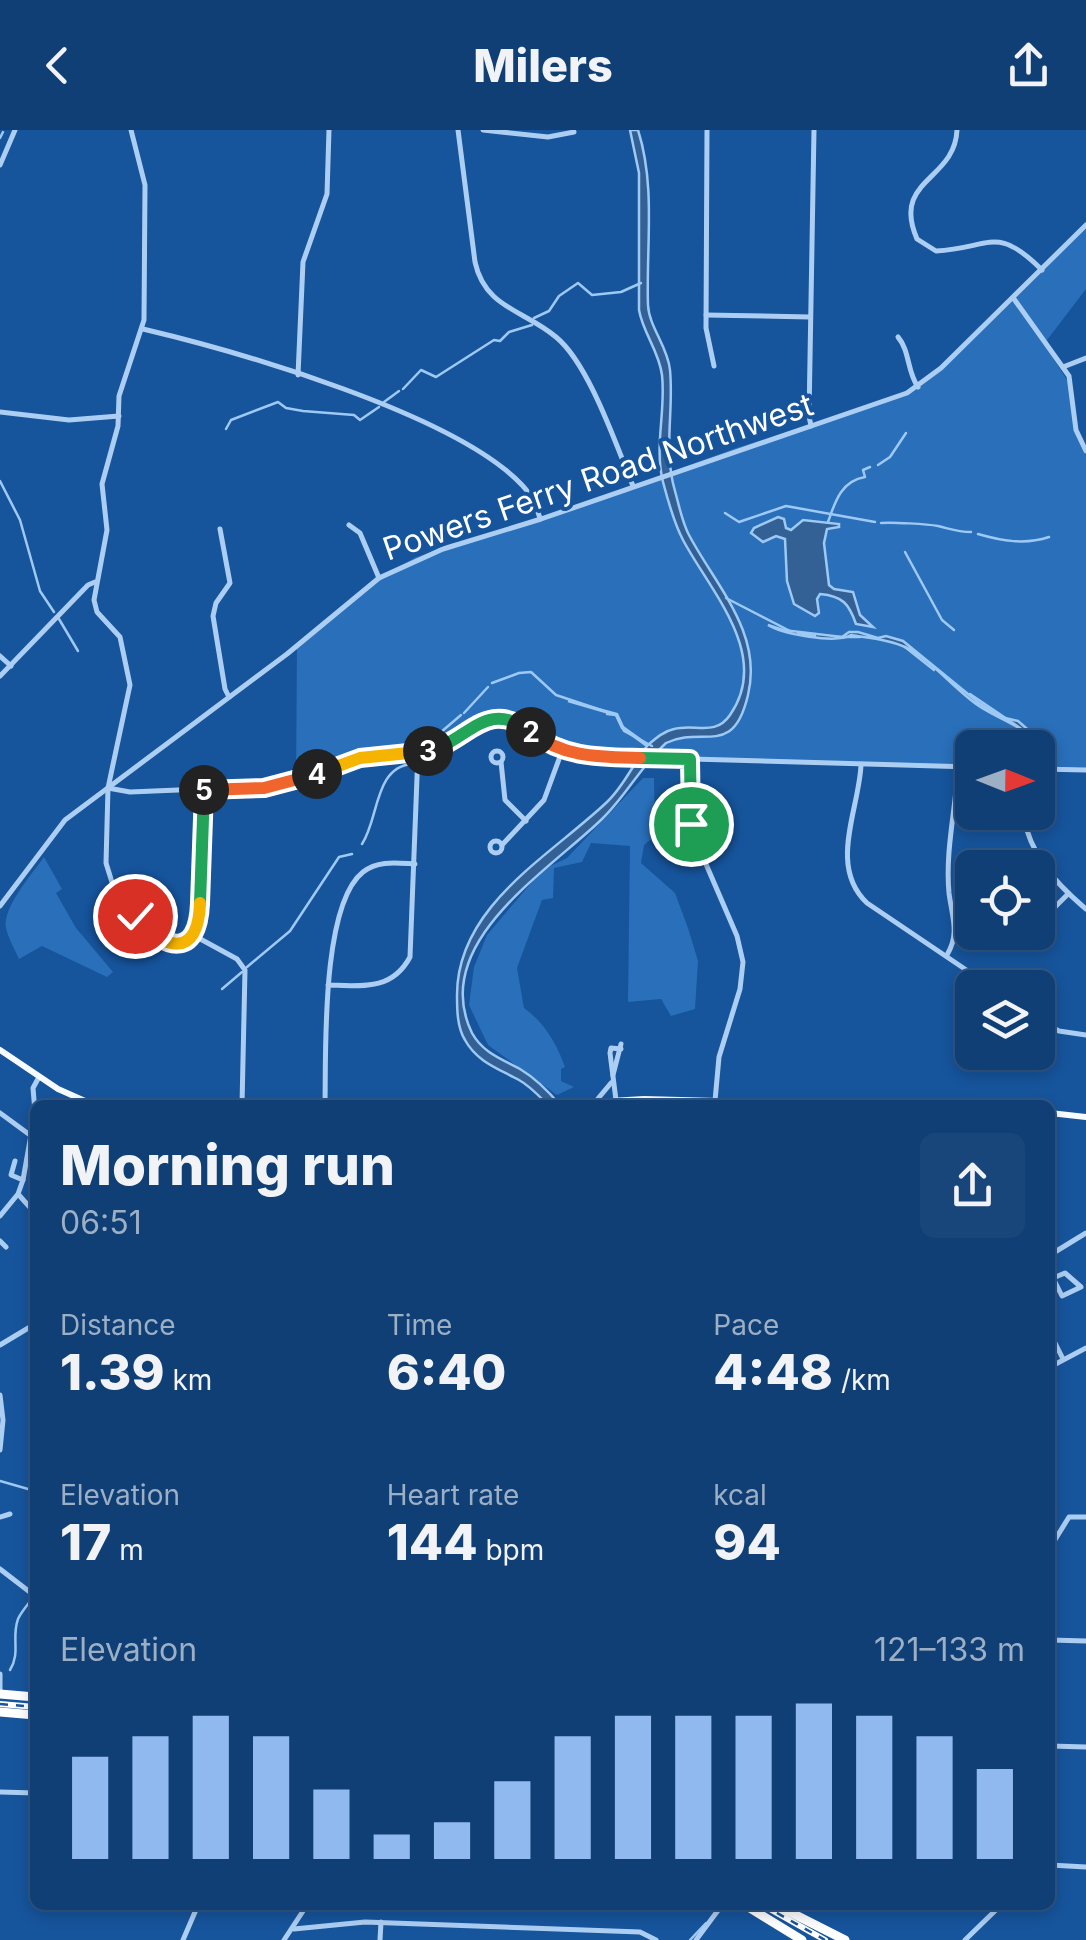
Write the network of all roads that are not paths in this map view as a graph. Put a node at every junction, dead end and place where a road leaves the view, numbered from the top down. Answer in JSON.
{"nodes":[{"id":1,"x":15,"y":130,"type":"edge"},
{"id":2,"x":131,"y":130,"type":"edge"},
{"id":3,"x":329,"y":130,"type":"edge"},
{"id":4,"x":458,"y":130,"type":"edge"},
{"id":5,"x":483,"y":130,"type":"edge"},
{"id":6,"x":707,"y":130,"type":"edge"},
{"id":7,"x":814,"y":130,"type":"edge"},
{"id":8,"x":957,"y":130,"type":"edge"},
{"id":9,"x":574,"y":132,"type":"edge"},
{"id":10,"x":0,"y":165,"type":"edge"},
{"id":11,"x":1086,"y":225,"type":"edge"},
{"id":12,"x":1042,"y":270,"type":"junction"},
{"id":13,"x":1013,"y":298,"type":"junction"},
{"id":14,"x":706,"y":315,"type":"junction"},
{"id":15,"x":810,"y":316,"type":"junction"},
{"id":16,"x":143,"y":329,"type":"junction"},
{"id":17,"x":898,"y":338,"type":"dead end"},
{"id":18,"x":1086,"y":358,"type":"edge"},
{"id":19,"x":714,"y":366,"type":"dead end"},
{"id":20,"x":1063,"y":368,"type":"junction"},
{"id":21,"x":298,"y":375,"type":"junction"},
{"id":22,"x":918,"y":387,"type":"junction"},
{"id":23,"x":0,"y":412,"type":"edge"},
{"id":24,"x":120,"y":416,"type":"junction"},
{"id":25,"x":811,"y":426,"type":"junction"},
{"id":26,"x":1086,"y":451,"type":"edge"},
{"id":27,"x":633,"y":486,"type":"junction"},
{"id":28,"x":540,"y":518,"type":"junction"},
{"id":29,"x":350,"y":525,"type":"dead end"},
{"id":30,"x":220,"y":529,"type":"dead end"},
{"id":31,"x":379,"y":578,"type":"junction"},
{"id":32,"x":95,"y":582,"type":"junction"},
{"id":33,"x":0,"y":656,"type":"edge"},
{"id":34,"x":11,"y":666,"type":"junction"},
{"id":35,"x":0,"y":676,"type":"edge"},
{"id":36,"x":230,"y":698,"type":"junction"},
{"id":37,"x":562,"y":751,"type":"junction"},
{"id":38,"x":418,"y":752,"type":"junction"},
{"id":39,"x":690,"y":759,"type":"junction"},
{"id":40,"x":501,"y":762,"type":"dead end"},
{"id":41,"x":861,"y":764,"type":"junction"},
{"id":42,"x":955,"y":766,"type":"edge"},
{"id":43,"x":1055,"y":769,"type":"edge"},
{"id":44,"x":1086,"y":770,"type":"edge"},
{"id":45,"x":108,"y":788,"type":"junction"},
{"id":46,"x":203,"y":790,"type":"junction"},
{"id":47,"x":955,"y":815,"type":"edge"},
{"id":48,"x":526,"y":821,"type":"junction"},
{"id":49,"x":1028,"y":830,"type":"edge"},
{"id":50,"x":502,"y":845,"type":"dead end"},
{"id":51,"x":415,"y":864,"type":"junction"},
{"id":52,"x":1068,"y":894,"type":"junction"},
{"id":53,"x":0,"y":906,"type":"edge"},
{"id":54,"x":1055,"y":907,"type":"edge"},
{"id":55,"x":1086,"y":909,"type":"edge"},
{"id":56,"x":194,"y":936,"type":"junction"},
{"id":57,"x":946,"y":956,"type":"junction"},
{"id":58,"x":967,"y":970,"type":"edge"},
{"id":59,"x":328,"y":985,"type":"junction"},
{"id":60,"x":1055,"y":1029,"type":"edge"},
{"id":61,"x":1086,"y":1035,"type":"edge"},
{"id":62,"x":621,"y":1047,"type":"dead end"},
{"id":63,"x":0,"y":1050,"type":"edge"},
{"id":64,"x":38,"y":1076,"type":"junction"},
{"id":65,"x":612,"y":1079,"type":"junction"},
{"id":66,"x":34,"y":1100,"type":"edge"},
{"id":67,"x":84,"y":1100,"type":"edge"},
{"id":68,"x":242,"y":1100,"type":"edge"},
{"id":69,"x":325,"y":1100,"type":"edge"},
{"id":70,"x":596,"y":1100,"type":"edge"},
{"id":71,"x":616,"y":1100,"type":"edge"},
{"id":72,"x":715,"y":1100,"type":"edge"},
{"id":73,"x":0,"y":1113,"type":"edge"},
{"id":74,"x":1055,"y":1114,"type":"edge"},
{"id":75,"x":1086,"y":1117,"type":"edge"},
{"id":76,"x":30,"y":1135,"type":"joint"},
{"id":77,"x":28,"y":1150,"type":"joint"},
{"id":78,"x":15,"y":1161,"type":"dead end"},
{"id":79,"x":24,"y":1178,"type":"junction"},
{"id":80,"x":30,"y":1179,"type":"edge"},
{"id":81,"x":18,"y":1194,"type":"junction"},
{"id":82,"x":30,"y":1207,"type":"edge"},
{"id":83,"x":0,"y":1216,"type":"edge"},
{"id":84,"x":1086,"y":1233,"type":"edge"},
{"id":85,"x":0,"y":1241,"type":"edge"},
{"id":86,"x":6,"y":1248,"type":"dead end"},
{"id":87,"x":1055,"y":1252,"type":"edge"},
{"id":88,"x":1055,"y":1275,"type":"edge"},
{"id":89,"x":1055,"y":1281,"type":"edge"},
{"id":90,"x":30,"y":1327,"type":"edge"},
{"id":91,"x":1055,"y":1343,"type":"edge"},
{"id":92,"x":0,"y":1345,"type":"edge"},
{"id":93,"x":1086,"y":1348,"type":"edge"},
{"id":94,"x":1061,"y":1356,"type":"junction"},
{"id":95,"x":1055,"y":1361,"type":"edge"},
{"id":96,"x":0,"y":1395,"type":"edge"},
{"id":97,"x":0,"y":1450,"type":"edge"},
{"id":98,"x":10,"y":1514,"type":"dead end"},
{"id":99,"x":1086,"y":1517,"type":"edge"},
{"id":100,"x":0,"y":1518,"type":"edge"},
{"id":101,"x":1055,"y":1541,"type":"edge"},
{"id":102,"x":0,"y":1569,"type":"edge"},
{"id":103,"x":30,"y":1592,"type":"edge"},
{"id":104,"x":1055,"y":1640,"type":"edge"},
{"id":105,"x":1086,"y":1640,"type":"edge"},
{"id":106,"x":0,"y":1674,"type":"edge"},
{"id":107,"x":0,"y":1693,"type":"edge"},
{"id":108,"x":30,"y":1697,"type":"edge"},
{"id":109,"x":0,"y":1712,"type":"edge"},
{"id":110,"x":30,"y":1714,"type":"edge"},
{"id":111,"x":1055,"y":1746,"type":"edge"},
{"id":112,"x":1086,"y":1747,"type":"edge"},
{"id":113,"x":0,"y":1792,"type":"edge"},
{"id":114,"x":30,"y":1793,"type":"edge"},
{"id":115,"x":1055,"y":1865,"type":"edge"},
{"id":116,"x":1086,"y":1867,"type":"edge"},
{"id":117,"x":196,"y":1910,"type":"edge"},
{"id":118,"x":304,"y":1910,"type":"edge"},
{"id":119,"x":718,"y":1910,"type":"edge"},
{"id":120,"x":753,"y":1910,"type":"edge"},
{"id":121,"x":786,"y":1910,"type":"edge"},
{"id":122,"x":996,"y":1910,"type":"edge"},
{"id":123,"x":381,"y":1922,"type":"junction"},
{"id":124,"x":294,"y":1929,"type":"junction"},
{"id":125,"x":640,"y":1932,"type":"junction"},
{"id":126,"x":965,"y":1939,"type":"edge"},
{"id":127,"x":183,"y":1940,"type":"edge"},
{"id":128,"x":284,"y":1940,"type":"edge"},
{"id":129,"x":380,"y":1940,"type":"edge"},
{"id":130,"x":635,"y":1940,"type":"edge"},
{"id":131,"x":656,"y":1940,"type":"edge"},
{"id":132,"x":696,"y":1940,"type":"edge"},
{"id":133,"x":802,"y":1940,"type":"edge"},
{"id":134,"x":845,"y":1940,"type":"edge"}],
"edges":[{"from":1,"to":10,"type":"street"},
{"from":2,"to":16,"type":"street"},
{"from":3,"to":21,"type":"street"},
{"from":4,"to":27,"type":"street"},
{"from":5,"to":9,"type":"street"},
{"from":6,"to":14,"type":"street"},
{"from":7,"to":15,"type":"street"},
{"from":8,"to":12,"type":"street"},
{"from":11,"to":12,"type":"street","name":"Powers Ferry Road Northwest"},
{"from":12,"to":13,"type":"street","name":"Powers Ferry Road Northwest"},
{"from":13,"to":20,"type":"street"},
{"from":13,"to":22,"type":"street","name":"Powers Ferry Road Northwest"},
{"from":14,"to":15,"type":"street"},
{"from":14,"to":19,"type":"street"},
{"from":15,"to":25,"type":"street"},
{"from":16,"to":21,"type":"street"},
{"from":16,"to":24,"type":"street"},
{"from":17,"to":22,"type":"street"},
{"from":18,"to":20,"type":"street"},
{"from":20,"to":26,"type":"street"},
{"from":21,"to":28,"type":"street"},
{"from":22,"to":25,"type":"street","name":"Powers Ferry Road Northwest"},
{"from":23,"to":24,"type":"street"},
{"from":24,"to":32,"type":"street"},
{"from":25,"to":27,"type":"street","name":"Powers Ferry Road Northwest"},
{"from":27,"to":28,"type":"street","name":"Powers Ferry Road Northwest"},
{"from":28,"to":31,"type":"street","name":"Powers Ferry Road Northwest"},
{"from":29,"to":31,"type":"street"},
{"from":30,"to":36,"type":"street"},
{"from":31,"to":36,"type":"street","name":"Powers Ferry Road Northwest"},
{"from":32,"to":34,"type":"street"},
{"from":32,"to":45,"type":"street"},
{"from":33,"to":34,"type":"street"},
{"from":34,"to":35,"type":"street"},
{"from":36,"to":45,"type":"street","name":"Powers Ferry Road Northwest"},
{"from":37,"to":38,"type":"street"},
{"from":37,"to":39,"type":"street"},
{"from":37,"to":48,"type":"street"},
{"from":38,"to":46,"type":"street"},
{"from":38,"to":51,"type":"street"},
{"from":39,"to":41,"type":"street"},
{"from":39,"to":72,"type":"street"},
{"from":40,"to":48,"type":"street"},
{"from":41,"to":42,"type":"street"},
{"from":41,"to":57,"type":"street"},
{"from":43,"to":44,"type":"street"},
{"from":45,"to":46,"type":"street"},
{"from":45,"to":53,"type":"street","name":"Powers Ferry Road Northwest"},
{"from":45,"to":56,"type":"street"},
{"from":46,"to":56,"type":"street"},
{"from":47,"to":57,"type":"street"},
{"from":48,"to":50,"type":"street"},
{"from":49,"to":52,"type":"street"},
{"from":51,"to":59,"type":"street"},
{"from":51,"to":59,"type":"street"},
{"from":52,"to":54,"type":"street"},
{"from":52,"to":55,"type":"street"},
{"from":56,"to":68,"type":"street"},
{"from":57,"to":58,"type":"street"},
{"from":59,"to":69,"type":"street"},
{"from":60,"to":61,"type":"street"},
{"from":62,"to":65,"type":"street"},
{"from":63,"to":64,"type":"main road"},
{"from":64,"to":66,"type":"street"},
{"from":64,"to":67,"type":"main road"},
{"from":65,"to":70,"type":"street"},
{"from":65,"to":71,"type":"street"},
{"from":73,"to":76,"type":"street"},
{"from":74,"to":75,"type":"main road"},
{"from":76,"to":77,"type":"street"},
{"from":77,"to":79,"type":"street"},
{"from":78,"to":79,"type":"street"},
{"from":79,"to":80,"type":"street"},
{"from":79,"to":81,"type":"street"},
{"from":81,"to":82,"type":"street"},
{"from":81,"to":83,"type":"street"},
{"from":84,"to":87,"type":"street"},
{"from":85,"to":86,"type":"street"},
{"from":88,"to":89,"type":"street"},
{"from":90,"to":92,"type":"street"},
{"from":91,"to":94,"type":"street"},
{"from":93,"to":94,"type":"street"},
{"from":94,"to":95,"type":"street"},
{"from":96,"to":97,"type":"street"},
{"from":98,"to":100,"type":"street"},
{"from":99,"to":101,"type":"street"},
{"from":102,"to":103,"type":"street"},
{"from":104,"to":105,"type":"street"},
{"from":106,"to":107,"type":"street"},
{"from":107,"to":108,"type":"highway"},
{"from":109,"to":110,"type":"highway"},
{"from":111,"to":112,"type":"street"},
{"from":113,"to":114,"type":"street"},
{"from":115,"to":116,"type":"street"},
{"from":117,"to":127,"type":"street"},
{"from":118,"to":124,"type":"street"},
{"from":119,"to":132,"type":"street"},
{"from":120,"to":133,"type":"highway"},
{"from":121,"to":134,"type":"highway"},
{"from":122,"to":126,"type":"street"},
{"from":123,"to":124,"type":"street"},
{"from":123,"to":125,"type":"street"},
{"from":123,"to":129,"type":"street"},
{"from":124,"to":128,"type":"street"},
{"from":125,"to":130,"type":"street"},
{"from":125,"to":131,"type":"street"}]}
